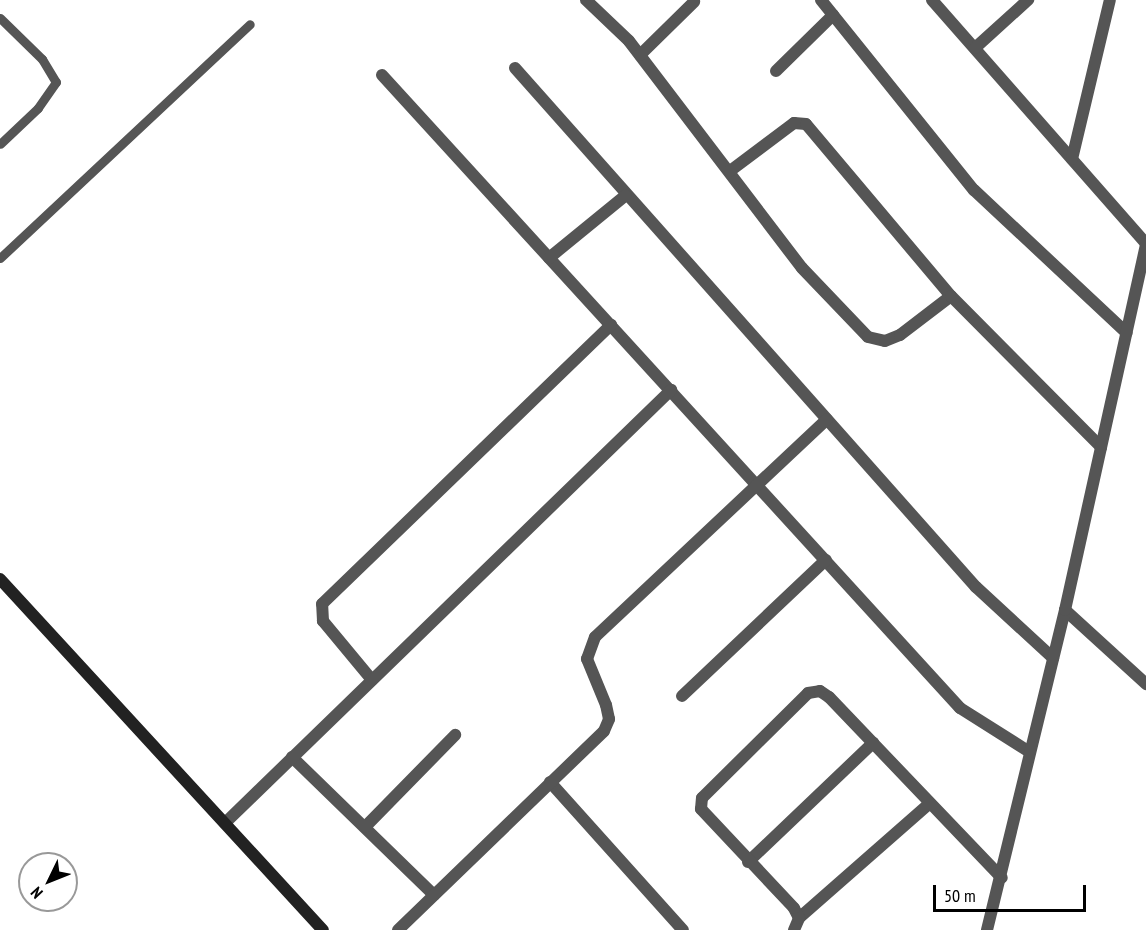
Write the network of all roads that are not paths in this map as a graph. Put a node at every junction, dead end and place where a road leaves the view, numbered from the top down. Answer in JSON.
{"nodes":[{"id":1,"x":821,"y":0,"type":"edge"},
{"id":2,"x":932,"y":0,"type":"edge"},
{"id":3,"x":1028,"y":0,"type":"edge"},
{"id":4,"x":1110,"y":0,"type":"edge"},
{"id":5,"x":588,"y":1,"type":"edge"},
{"id":6,"x":694,"y":2,"type":"dead end"},
{"id":7,"x":833,"y":15,"type":"junction"},
{"id":8,"x":0,"y":18,"type":"edge"},
{"id":9,"x":250,"y":24,"type":"dead end"},
{"id":10,"x":975,"y":48,"type":"junction"},
{"id":11,"x":640,"y":55,"type":"junction"},
{"id":12,"x":515,"y":68,"type":"dead end"},
{"id":13,"x":776,"y":71,"type":"dead end"},
{"id":14,"x":382,"y":75,"type":"dead end"},
{"id":15,"x":0,"y":144,"type":"edge"},
{"id":16,"x":1072,"y":159,"type":"junction"},
{"id":17,"x":730,"y":171,"type":"junction"},
{"id":18,"x":627,"y":195,"type":"junction"},
{"id":19,"x":1146,"y":244,"type":"edge"},
{"id":20,"x":0,"y":258,"type":"edge"},
{"id":21,"x":549,"y":258,"type":"junction"},
{"id":22,"x":951,"y":296,"type":"junction"},
{"id":23,"x":611,"y":325,"type":"junction"},
{"id":24,"x":1127,"y":333,"type":"junction"},
{"id":25,"x":671,"y":390,"type":"junction"},
{"id":26,"x":826,"y":419,"type":"junction"},
{"id":27,"x":1101,"y":447,"type":"junction"},
{"id":28,"x":756,"y":484,"type":"junction"},
{"id":29,"x":826,"y":561,"type":"junction"},
{"id":30,"x":0,"y":579,"type":"edge"},
{"id":31,"x":1065,"y":610,"type":"junction"},
{"id":32,"x":1053,"y":658,"type":"junction"},
{"id":33,"x":372,"y":680,"type":"junction"},
{"id":34,"x":1146,"y":684,"type":"edge"},
{"id":35,"x":682,"y":696,"type":"dead end"},
{"id":36,"x":455,"y":735,"type":"dead end"},
{"id":37,"x":873,"y":743,"type":"junction"},
{"id":38,"x":1028,"y":751,"type":"junction"},
{"id":39,"x":292,"y":757,"type":"junction"},
{"id":40,"x":550,"y":782,"type":"junction"},
{"id":41,"x":930,"y":803,"type":"junction"},
{"id":42,"x":225,"y":823,"type":"junction"},
{"id":43,"x":365,"y":828,"type":"junction"},
{"id":44,"x":748,"y":862,"type":"junction"},
{"id":45,"x":1002,"y":878,"type":"junction"},
{"id":46,"x":434,"y":895,"type":"junction"},
{"id":47,"x":799,"y":918,"type":"junction"},
{"id":48,"x":323,"y":930,"type":"edge"},
{"id":49,"x":398,"y":930,"type":"edge"},
{"id":50,"x":683,"y":930,"type":"edge"},
{"id":51,"x":794,"y":930,"type":"edge"},
{"id":52,"x":987,"y":930,"type":"edge"}],
"edges":[{"from":1,"to":7,"type":"street"},
{"from":2,"to":10,"type":"street"},
{"from":3,"to":10,"type":"street"},
{"from":4,"to":16,"type":"street"},
{"from":5,"to":11,"type":"street"},
{"from":6,"to":11,"type":"street"},
{"from":7,"to":13,"type":"street"},
{"from":7,"to":24,"type":"street"},
{"from":8,"to":15,"type":"lane"},
{"from":9,"to":20,"type":"lane"},
{"from":10,"to":16,"type":"street"},
{"from":11,"to":17,"type":"street"},
{"from":12,"to":18,"type":"street"},
{"from":14,"to":21,"type":"street"},
{"from":16,"to":19,"type":"street"},
{"from":17,"to":22,"type":"street"},
{"from":17,"to":22,"type":"street"},
{"from":18,"to":21,"type":"street"},
{"from":18,"to":26,"type":"street"},
{"from":19,"to":24,"type":"street"},
{"from":21,"to":23,"type":"street"},
{"from":22,"to":27,"type":"street"},
{"from":23,"to":25,"type":"street"},
{"from":23,"to":33,"type":"street"},
{"from":24,"to":27,"type":"street"},
{"from":25,"to":28,"type":"street"},
{"from":25,"to":33,"type":"street"},
{"from":26,"to":28,"type":"street"},
{"from":26,"to":32,"type":"street"},
{"from":27,"to":31,"type":"street"},
{"from":28,"to":29,"type":"street"},
{"from":28,"to":40,"type":"street"},
{"from":29,"to":35,"type":"street"},
{"from":29,"to":38,"type":"street"},
{"from":30,"to":42,"type":"main road"},
{"from":31,"to":32,"type":"street"},
{"from":31,"to":34,"type":"street"},
{"from":32,"to":38,"type":"street"},
{"from":33,"to":39,"type":"street"},
{"from":36,"to":43,"type":"street"},
{"from":37,"to":41,"type":"street"},
{"from":37,"to":44,"type":"street"},
{"from":37,"to":44,"type":"street"},
{"from":38,"to":45,"type":"street"},
{"from":39,"to":42,"type":"street"},
{"from":39,"to":43,"type":"street"},
{"from":40,"to":46,"type":"street"},
{"from":40,"to":50,"type":"street"},
{"from":41,"to":45,"type":"street"},
{"from":41,"to":47,"type":"street"},
{"from":42,"to":48,"type":"main road"},
{"from":43,"to":46,"type":"street"},
{"from":44,"to":47,"type":"street"},
{"from":45,"to":52,"type":"street"},
{"from":46,"to":49,"type":"street"},
{"from":47,"to":51,"type":"street"}]}
